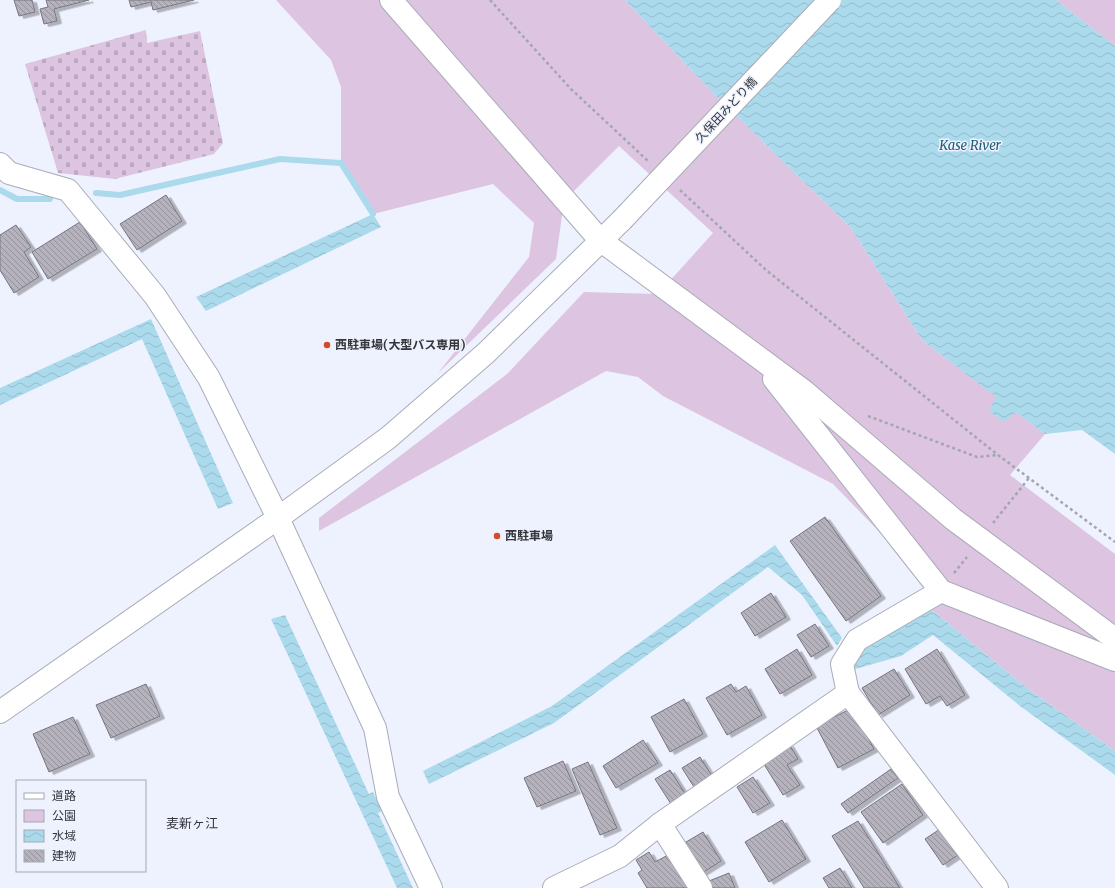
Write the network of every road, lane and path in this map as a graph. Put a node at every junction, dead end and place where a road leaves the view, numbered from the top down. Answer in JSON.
{"nodes":[{"id":1,"x":391,"y":0,"type":"edge"},
{"id":2,"x":490,"y":0,"type":"edge"},
{"id":3,"x":830,"y":0,"type":"edge"},
{"id":4,"x":0,"y":164,"type":"edge"},
{"id":5,"x":652,"y":164,"type":"dead end"},
{"id":6,"x":674,"y":185,"type":"dead end"},
{"id":7,"x":600,"y":240,"type":"junction"},
{"id":8,"x":759,"y":360,"type":"junction"},
{"id":9,"x":862,"y":413,"type":"dead end"},
{"id":10,"x":998,"y":455,"type":"junction"},
{"id":11,"x":1029,"y":478,"type":"junction"},
{"id":12,"x":278,"y":518,"type":"junction"},
{"id":13,"x":990,"y":527,"type":"dead end"},
{"id":14,"x":1115,"y":542,"type":"edge"},
{"id":15,"x":941,"y":590,"type":"junction"},
{"id":16,"x":1115,"y":639,"type":"edge"},
{"id":17,"x":1115,"y":660,"type":"edge"},
{"id":18,"x":848,"y":693,"type":"junction"},
{"id":19,"x":0,"y":712,"type":"edge"},
{"id":20,"x":660,"y":824,"type":"junction"},
{"id":21,"x":430,"y":888,"type":"edge"},
{"id":22,"x":554,"y":888,"type":"edge"},
{"id":23,"x":701,"y":888,"type":"edge"},
{"id":24,"x":998,"y":888,"type":"edge"}],
"edges":[{"from":1,"to":7,"type":"street"},
{"from":2,"to":5,"type":"path"},
{"from":3,"to":7,"type":"street","name":"久保田みどり橋","bridge":true},
{"from":4,"to":12,"type":"street"},
{"from":6,"to":10,"type":"path"},
{"from":7,"to":8,"type":"street"},
{"from":7,"to":12,"type":"street","name":"久保田みどり橋"},
{"from":8,"to":15,"type":"street"},
{"from":8,"to":16,"type":"street"},
{"from":9,"to":10,"type":"path"},
{"from":10,"to":11,"type":"path"},
{"from":11,"to":13,"type":"path"},
{"from":11,"to":14,"type":"path"},
{"from":12,"to":19,"type":"street","name":"久保田みどり橋"},
{"from":12,"to":21,"type":"street"},
{"from":15,"to":17,"type":"street"},
{"from":15,"to":18,"type":"street"},
{"from":18,"to":20,"type":"street"},
{"from":18,"to":24,"type":"street"},
{"from":20,"to":22,"type":"street"},
{"from":20,"to":23,"type":"street"}]}
